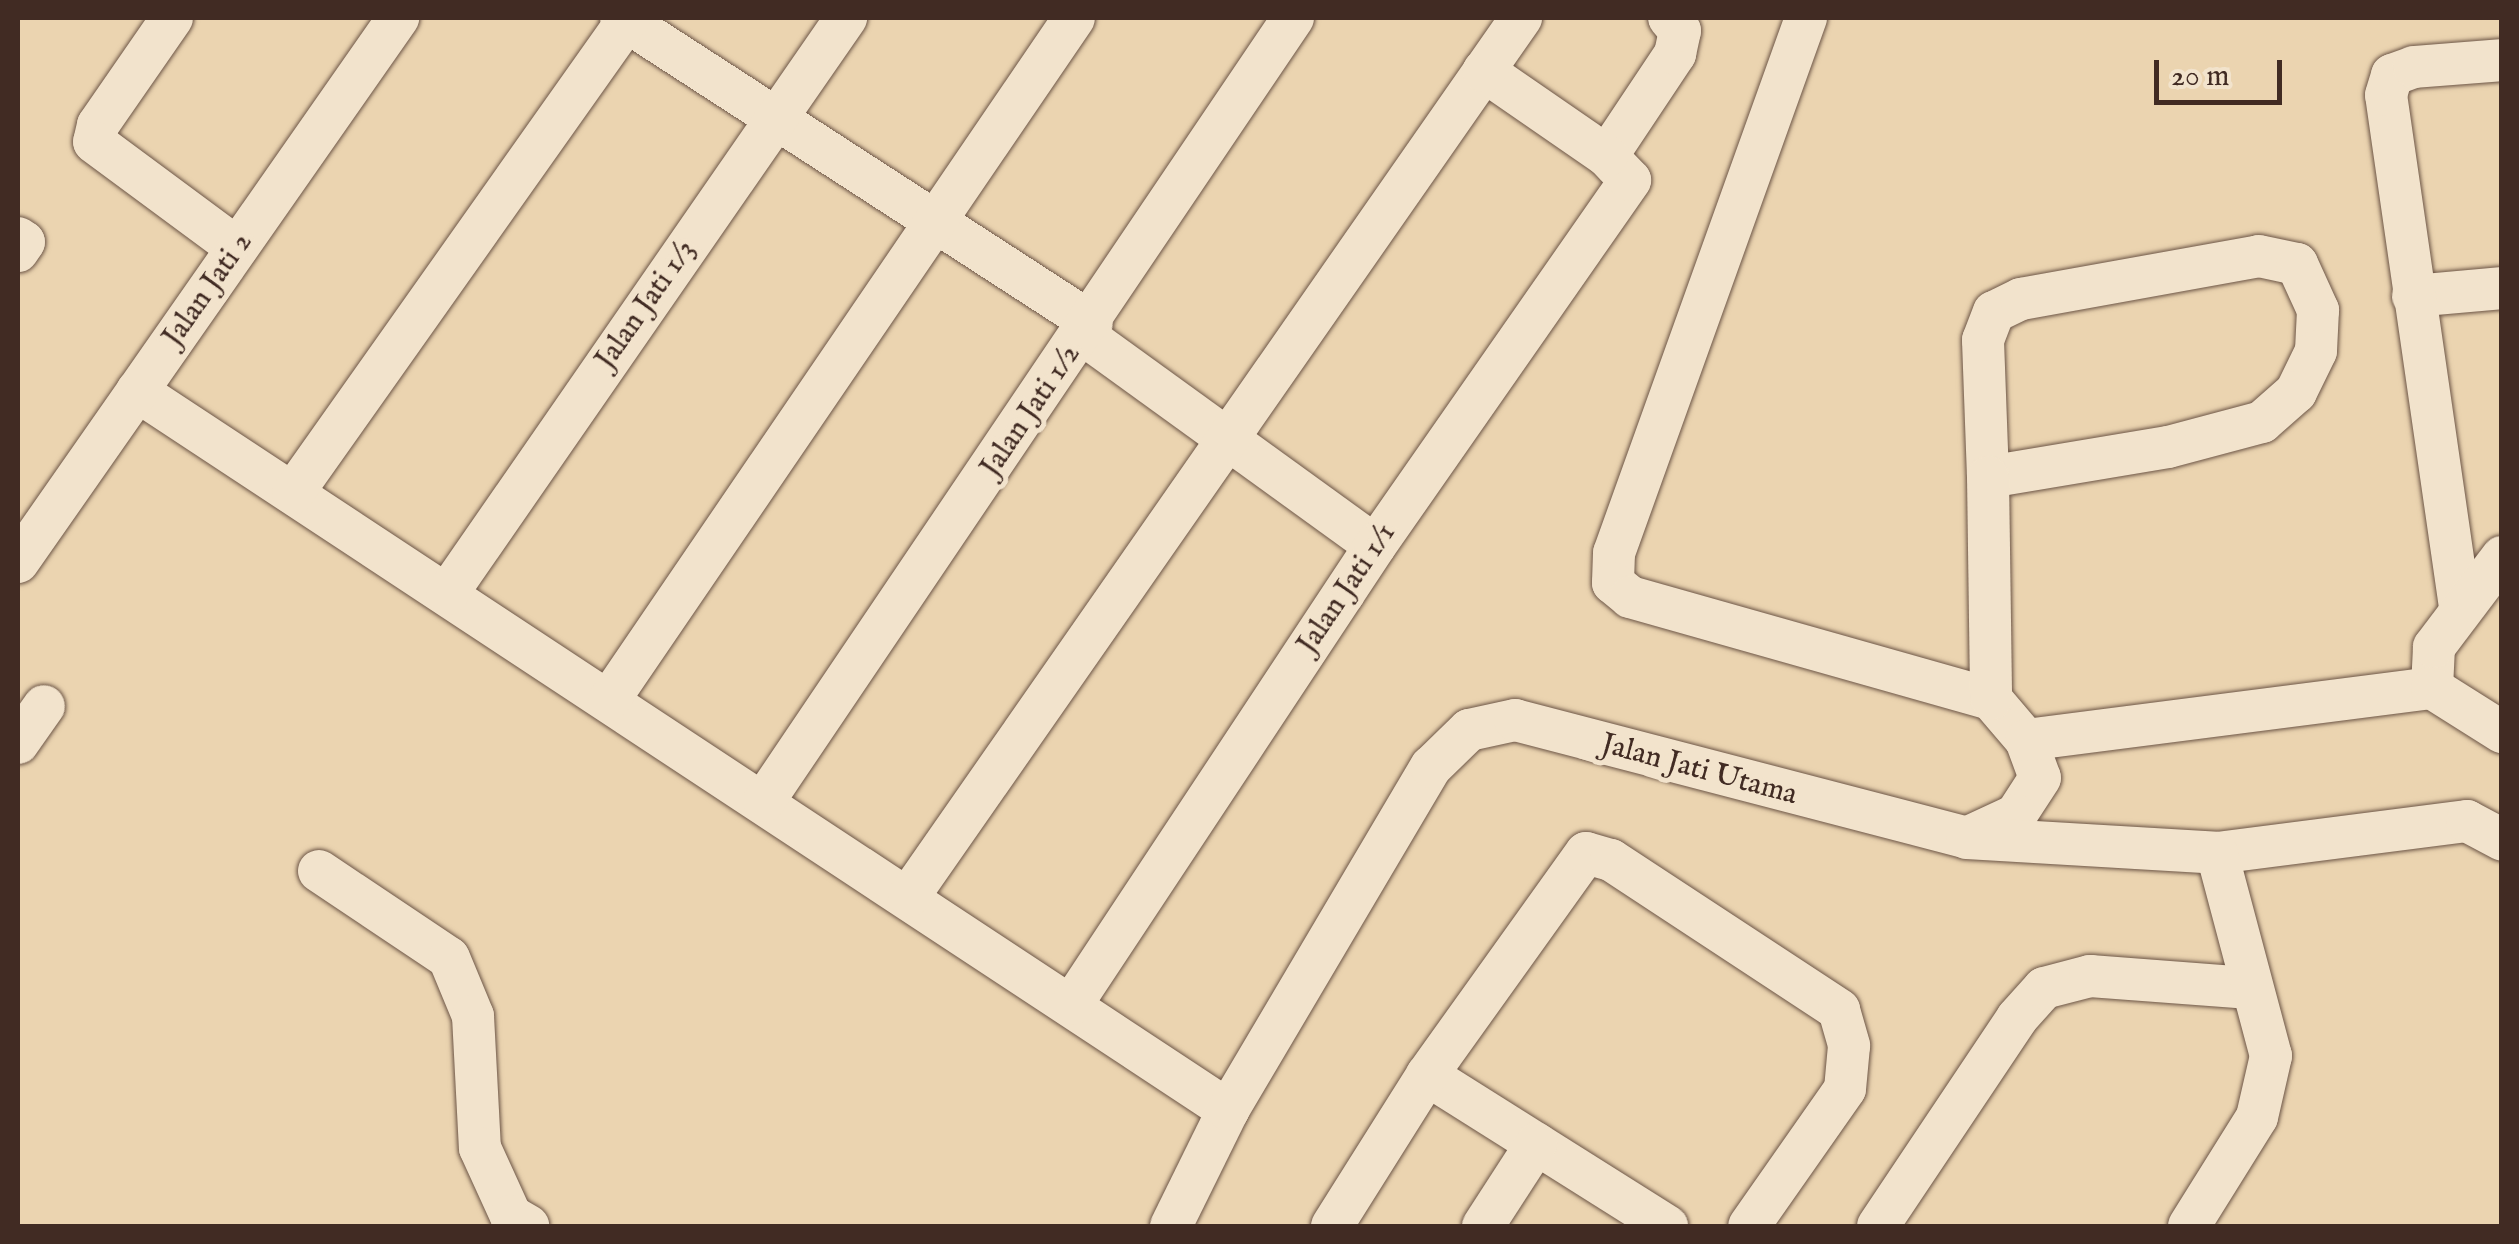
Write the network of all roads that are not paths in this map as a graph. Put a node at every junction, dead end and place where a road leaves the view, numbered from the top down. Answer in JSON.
{"nodes":[{"id":1,"x":172,"y":18,"type":"edge"},
{"id":2,"x":398,"y":18,"type":"edge"},
{"id":3,"x":846,"y":18,"type":"edge"},
{"id":4,"x":1074,"y":18,"type":"edge"},
{"id":5,"x":1293,"y":18,"type":"edge"},
{"id":6,"x":1520,"y":18,"type":"edge"},
{"id":7,"x":1669,"y":18,"type":"edge"},
{"id":8,"x":1806,"y":18,"type":"edge"},
{"id":9,"x":626,"y":19,"type":"edge"},
{"id":10,"x":2502,"y":60,"type":"edge"},
{"id":11,"x":1484,"y":71,"type":"junction"},
{"id":12,"x":776,"y":118,"type":"junction"},
{"id":13,"x":1618,"y":168,"type":"junction"},
{"id":14,"x":937,"y":223,"type":"junction"},
{"id":15,"x":18,"y":238,"type":"edge"},
{"id":16,"x":237,"y":248,"type":"junction"},
{"id":17,"x":18,"y":251,"type":"edge"},
{"id":18,"x":2502,"y":288,"type":"edge"},
{"id":19,"x":2413,"y":296,"type":"junction"},
{"id":20,"x":1088,"y":329,"type":"junction"},
{"id":21,"x":137,"y":390,"type":"junction"},
{"id":22,"x":1229,"y":440,"type":"junction"},
{"id":23,"x":1988,"y":476,"type":"junction"},
{"id":24,"x":293,"y":493,"type":"junction"},
{"id":25,"x":1375,"y":546,"type":"junction"},
{"id":26,"x":2502,"y":557,"type":"edge"},
{"id":27,"x":18,"y":562,"type":"edge"},
{"id":28,"x":447,"y":594,"type":"junction"},
{"id":29,"x":2460,"y":607,"type":"junction"},
{"id":30,"x":2432,"y":688,"type":"junction"},
{"id":31,"x":609,"y":700,"type":"junction"},
{"id":32,"x":1991,"y":700,"type":"junction"},
{"id":33,"x":44,"y":706,"type":"dead end"},
{"id":34,"x":2502,"y":732,"type":"edge"},
{"id":35,"x":2026,"y":740,"type":"junction"},
{"id":36,"x":18,"y":743,"type":"edge"},
{"id":37,"x":764,"y":801,"type":"junction"},
{"id":38,"x":1967,"y":838,"type":"junction"},
{"id":39,"x":2502,"y":840,"type":"edge"},
{"id":40,"x":2217,"y":852,"type":"junction"},
{"id":41,"x":319,"y":871,"type":"dead end"},
{"id":42,"x":909,"y":896,"type":"junction"},
{"id":43,"x":2251,"y":988,"type":"junction"},
{"id":44,"x":1072,"y":1004,"type":"junction"},
{"id":45,"x":1427,"y":1075,"type":"junction"},
{"id":46,"x":1228,"y":1110,"type":"junction"},
{"id":47,"x":1536,"y":1144,"type":"junction"},
{"id":48,"x":528,"y":1226,"type":"edge"},
{"id":49,"x":1172,"y":1226,"type":"edge"},
{"id":50,"x":1332,"y":1226,"type":"edge"},
{"id":51,"x":1484,"y":1226,"type":"edge"},
{"id":52,"x":1667,"y":1226,"type":"edge"},
{"id":53,"x":1749,"y":1226,"type":"edge"},
{"id":54,"x":1878,"y":1226,"type":"edge"},
{"id":55,"x":2189,"y":1226,"type":"edge"}],
"edges":[{"from":1,"to":16,"type":"street"},
{"from":2,"to":16,"type":"street","name":"Jalan Jati 2"},
{"from":3,"to":12,"type":"street","name":"Jalan Jati 1/3"},
{"from":4,"to":14,"type":"street"},
{"from":5,"to":20,"type":"street","name":"Jalan Jati 1/2"},
{"from":6,"to":11,"type":"street"},
{"from":7,"to":13,"type":"street","name":"Jalan Jati 1/1"},
{"from":8,"to":32,"type":"street"},
{"from":9,"to":12,"type":"street"},
{"from":9,"to":24,"type":"street"},
{"from":10,"to":19,"type":"street"},
{"from":11,"to":13,"type":"street"},
{"from":11,"to":22,"type":"street"},
{"from":12,"to":14,"type":"street"},
{"from":12,"to":28,"type":"street","name":"Jalan Jati 1/3"},
{"from":13,"to":25,"type":"street","name":"Jalan Jati 1/1"},
{"from":14,"to":20,"type":"street"},
{"from":14,"to":31,"type":"street"},
{"from":15,"to":17,"type":"street"},
{"from":16,"to":21,"type":"street","name":"Jalan Jati 2"},
{"from":18,"to":19,"type":"street"},
{"from":19,"to":29,"type":"street"},
{"from":20,"to":22,"type":"street"},
{"from":20,"to":37,"type":"street","name":"Jalan Jati 1/2"},
{"from":21,"to":24,"type":"street"},
{"from":21,"to":27,"type":"street","name":"Jalan Jati 2"},
{"from":22,"to":25,"type":"street"},
{"from":22,"to":42,"type":"street"},
{"from":23,"to":23,"type":"street"},
{"from":23,"to":32,"type":"street"},
{"from":24,"to":28,"type":"street"},
{"from":25,"to":44,"type":"street","name":"Jalan Jati 1/1"},
{"from":26,"to":29,"type":"street"},
{"from":28,"to":31,"type":"street"},
{"from":29,"to":30,"type":"street"},
{"from":30,"to":34,"type":"street"},
{"from":30,"to":35,"type":"street"},
{"from":31,"to":37,"type":"street"},
{"from":32,"to":35,"type":"street"},
{"from":33,"to":36,"type":"street"},
{"from":35,"to":38,"type":"street"},
{"from":37,"to":42,"type":"street"},
{"from":38,"to":40,"type":"street","name":"Jalan Jati Utama"},
{"from":38,"to":46,"type":"street","name":"Jalan Jati Utama"},
{"from":39,"to":40,"type":"street","name":"Jalan Jati Utama"},
{"from":40,"to":43,"type":"street"},
{"from":41,"to":48,"type":"street"},
{"from":42,"to":44,"type":"street"},
{"from":43,"to":54,"type":"street"},
{"from":43,"to":55,"type":"street"},
{"from":44,"to":46,"type":"street"},
{"from":45,"to":47,"type":"street"},
{"from":45,"to":50,"type":"street"},
{"from":45,"to":53,"type":"street"},
{"from":46,"to":49,"type":"street","name":"Jalan Jati Utama"},
{"from":47,"to":51,"type":"street"},
{"from":47,"to":52,"type":"street"}]}
